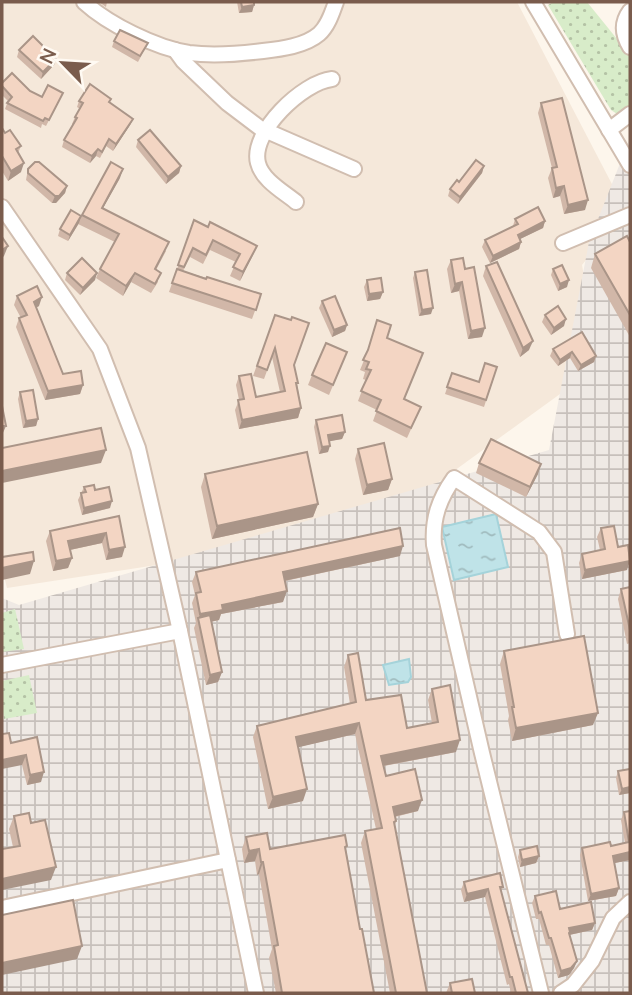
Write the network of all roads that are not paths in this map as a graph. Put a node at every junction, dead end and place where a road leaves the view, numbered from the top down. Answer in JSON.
{"nodes":[{"id":1,"x":84,"y":2,"type":"edge"},
{"id":2,"x":336,"y":2,"type":"edge"},
{"id":3,"x":533,"y":2,"type":"edge"},
{"id":4,"x":630,"y":11,"type":"edge"},
{"id":5,"x":630,"y":47,"type":"edge"},
{"id":6,"x":175,"y":50,"type":"junction"},
{"id":7,"x":332,"y":79,"type":"dead end"},
{"id":8,"x":630,"y":114,"type":"edge"},
{"id":9,"x":264,"y":130,"type":"junction"},
{"id":10,"x":609,"y":130,"type":"junction"},
{"id":11,"x":630,"y":165,"type":"edge"},
{"id":12,"x":354,"y":169,"type":"dead end"},
{"id":13,"x":296,"y":202,"type":"dead end"},
{"id":14,"x":2,"y":207,"type":"edge"},
{"id":15,"x":630,"y":215,"type":"edge"},
{"id":16,"x":563,"y":243,"type":"dead end"},
{"id":17,"x":180,"y":631,"type":"junction"},
{"id":18,"x":567,"y":634,"type":"dead end"},
{"id":19,"x":2,"y":665,"type":"edge"},
{"id":20,"x":228,"y":860,"type":"junction"},
{"id":21,"x":630,"y":902,"type":"edge"},
{"id":22,"x":2,"y":908,"type":"edge"},
{"id":23,"x":256,"y":993,"type":"edge"},
{"id":24,"x":541,"y":993,"type":"edge"},
{"id":25,"x":561,"y":993,"type":"edge"}],
"edges":[{"from":1,"to":6,"type":"street"},
{"from":2,"to":6,"type":"street"},
{"from":3,"to":10,"type":"street"},
{"from":4,"to":5,"type":"street"},
{"from":6,"to":9,"type":"street"},
{"from":7,"to":9,"type":"street"},
{"from":8,"to":10,"type":"street"},
{"from":9,"to":12,"type":"street"},
{"from":9,"to":13,"type":"street"},
{"from":10,"to":11,"type":"street"},
{"from":14,"to":17,"type":"street"},
{"from":15,"to":16,"type":"street"},
{"from":17,"to":19,"type":"street"},
{"from":17,"to":20,"type":"street"},
{"from":18,"to":24,"type":"street"},
{"from":20,"to":22,"type":"street"},
{"from":20,"to":23,"type":"street"},
{"from":21,"to":25,"type":"street"}]}
